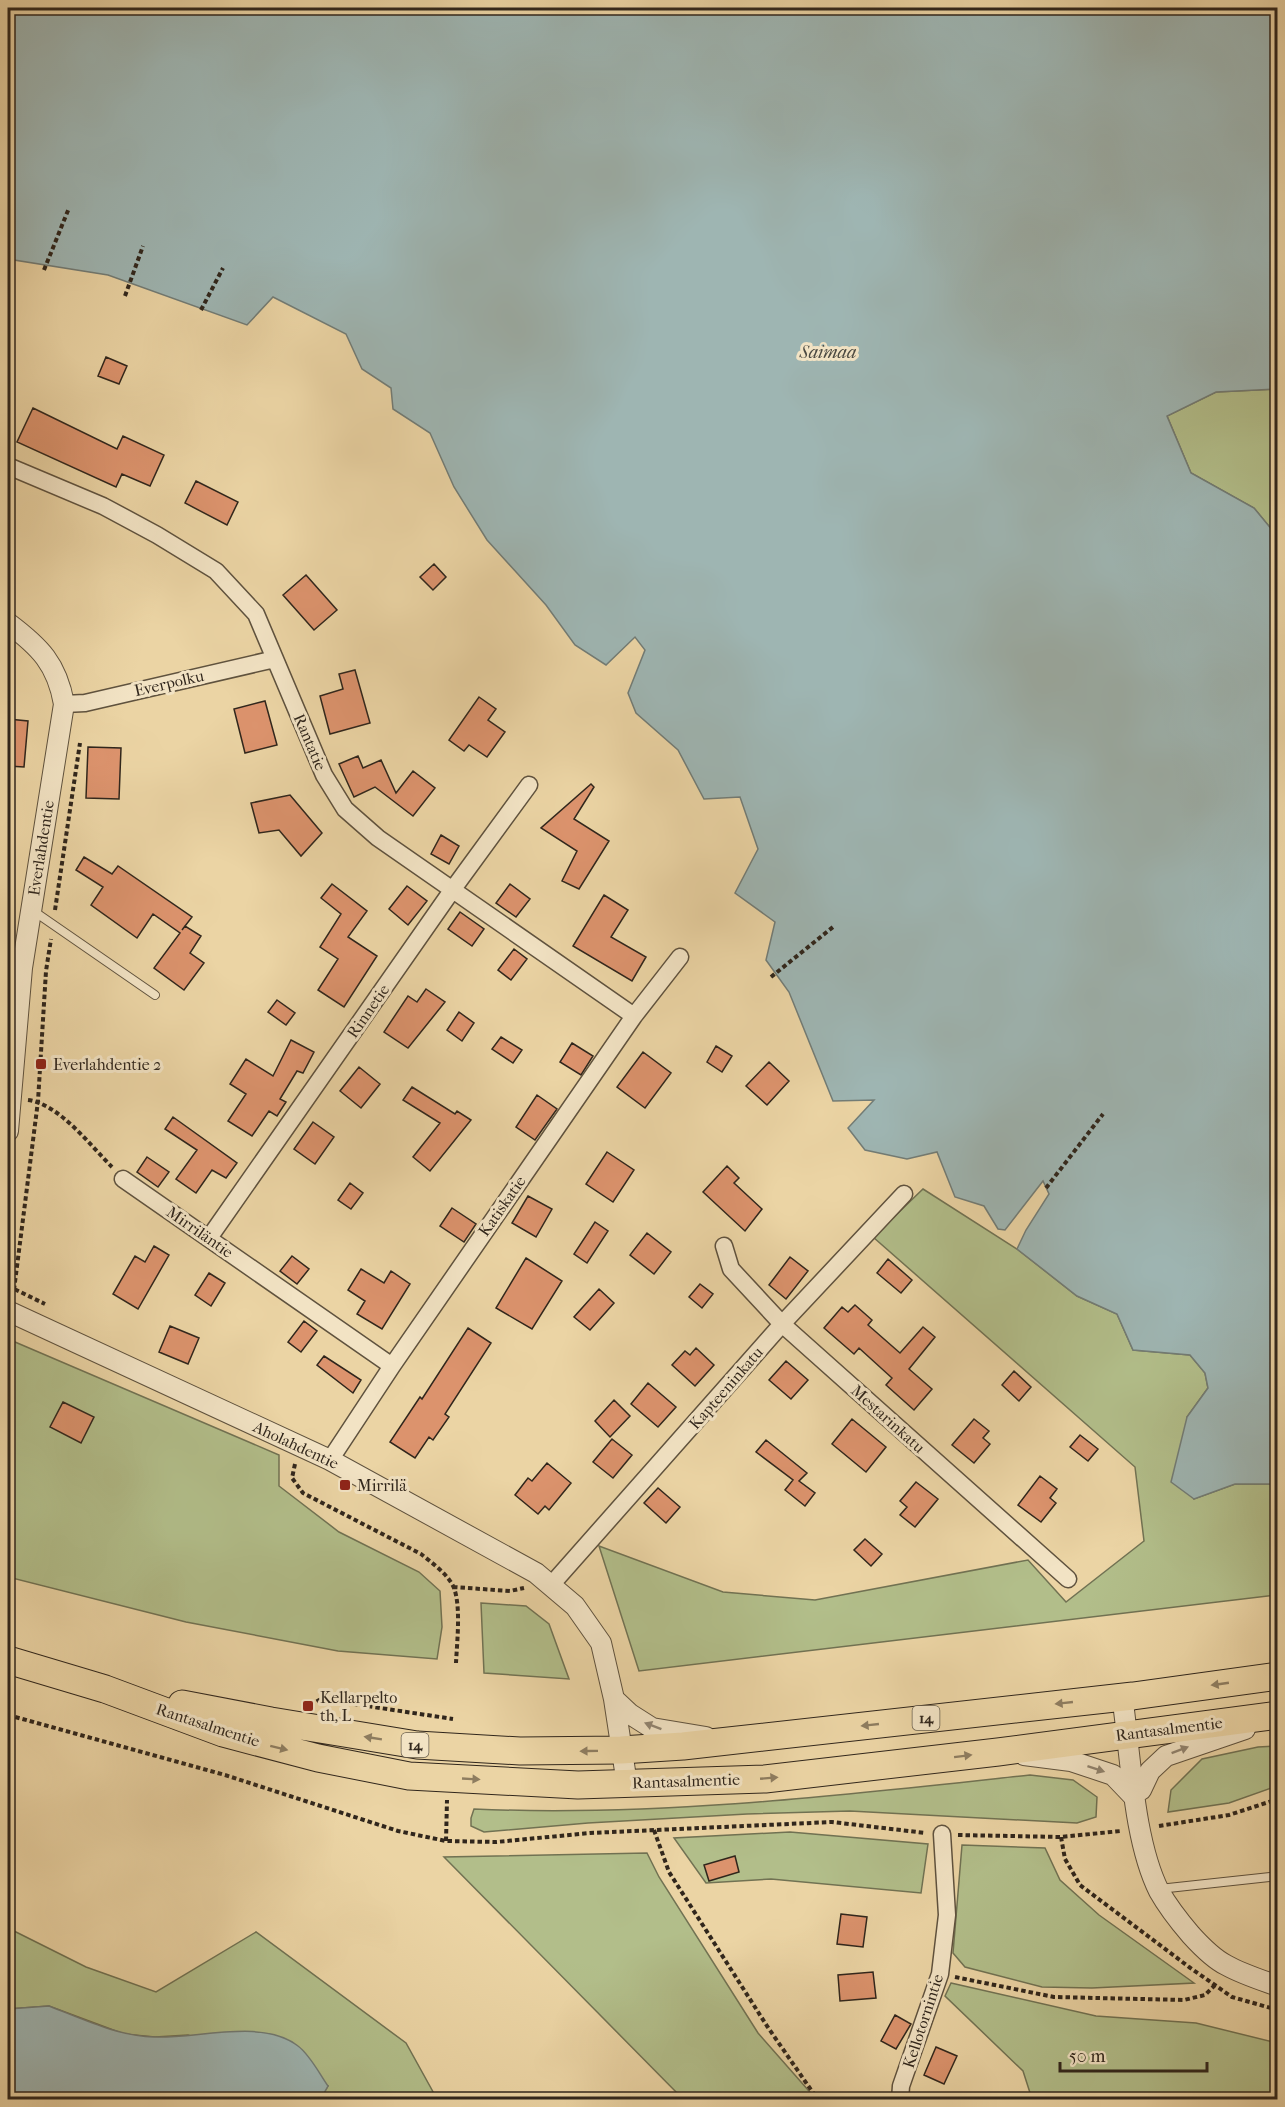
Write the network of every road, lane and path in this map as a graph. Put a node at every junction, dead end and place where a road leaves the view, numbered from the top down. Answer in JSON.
{"nodes":[{"id":1,"x":69,"y":208,"type":"dead end"},
{"id":2,"x":143,"y":246,"type":"dead end"},
{"id":3,"x":223,"y":268,"type":"dead end"},
{"id":4,"x":44,"y":270,"type":"dead end"},
{"id":5,"x":125,"y":296,"type":"dead end"},
{"id":6,"x":201,"y":310,"type":"dead end"},
{"id":7,"x":8,"y":466,"type":"edge"},
{"id":8,"x":8,"y":623,"type":"edge"},
{"id":9,"x":274,"y":659,"type":"junction"},
{"id":10,"x":64,"y":704,"type":"junction"},
{"id":11,"x":529,"y":785,"type":"dead end"},
{"id":12,"x":453,"y":890,"type":"junction"},
{"id":13,"x":31,"y":910,"type":"junction"},
{"id":14,"x":833,"y":927,"type":"dead end"},
{"id":15,"x":680,"y":957,"type":"dead end"},
{"id":16,"x":15,"y":964,"type":"edge"},
{"id":17,"x":771,"y":977,"type":"dead end"},
{"id":18,"x":155,"y":995,"type":"dead end"},
{"id":19,"x":634,"y":1016,"type":"junction"},
{"id":20,"x":12,"y":1098,"type":"junction"},
{"id":21,"x":1103,"y":1114,"type":"dead end"},
{"id":22,"x":8,"y":1131,"type":"edge"},
{"id":23,"x":123,"y":1179,"type":"joint"},
{"id":24,"x":1046,"y":1188,"type":"dead end"},
{"id":25,"x":904,"y":1194,"type":"dead end"},
{"id":26,"x":209,"y":1238,"type":"junction"},
{"id":27,"x":724,"y":1246,"type":"dead end"},
{"id":28,"x":8,"y":1311,"type":"edge"},
{"id":29,"x":782,"y":1324,"type":"junction"},
{"id":30,"x":392,"y":1366,"type":"junction"},
{"id":31,"x":302,"y":1446,"type":"junction"},
{"id":32,"x":330,"y":1460,"type":"junction"},
{"id":33,"x":544,"y":1578,"type":"junction"},
{"id":34,"x":1068,"y":1580,"type":"dead end"},
{"id":35,"x":453,"y":1587,"type":"junction"},
{"id":36,"x":8,"y":1660,"type":"edge"},
{"id":37,"x":456,"y":1663,"type":"dead end"},
{"id":38,"x":1278,"y":1676,"type":"edge"},
{"id":39,"x":105,"y":1689,"type":"junction"},
{"id":40,"x":1127,"y":1696,"type":"junction"},
{"id":41,"x":614,"y":1699,"type":"junction"},
{"id":42,"x":308,"y":1706,"type":"dead end"},
{"id":43,"x":8,"y":1715,"type":"edge"},
{"id":44,"x":1278,"y":1717,"type":"edge"},
{"id":45,"x":453,"y":1719,"type":"dead end"},
{"id":46,"x":1133,"y":1734,"type":"junction"},
{"id":47,"x":730,"y":1740,"type":"junction"},
{"id":48,"x":621,"y":1750,"type":"junction"},
{"id":49,"x":998,"y":1752,"type":"junction"},
{"id":50,"x":627,"y":1784,"type":"junction"},
{"id":51,"x":1138,"y":1794,"type":"junction"},
{"id":52,"x":448,"y":1796,"type":"dead end"},
{"id":53,"x":1278,"y":1799,"type":"edge"},
{"id":54,"x":1141,"y":1829,"type":"junction"},
{"id":55,"x":654,"y":1830,"type":"junction"},
{"id":56,"x":942,"y":1834,"type":"junction"},
{"id":57,"x":1060,"y":1837,"type":"junction"},
{"id":58,"x":446,"y":1841,"type":"junction"},
{"id":59,"x":1278,"y":1876,"type":"edge"},
{"id":60,"x":1159,"y":1889,"type":"junction"},
{"id":61,"x":939,"y":1974,"type":"junction"},
{"id":62,"x":1215,"y":1985,"type":"junction"},
{"id":63,"x":1278,"y":1986,"type":"edge"},
{"id":64,"x":1278,"y":2010,"type":"edge"},
{"id":65,"x":818,"y":2100,"type":"edge"},
{"id":66,"x":900,"y":2100,"type":"edge"}],
"edges":[{"from":1,"to":4,"type":"path"},
{"from":2,"to":5,"type":"path"},
{"from":3,"to":6,"type":"path"},
{"from":7,"to":9,"type":"street","name":"Rantatie"},
{"from":8,"to":10,"type":"street","name":"Everlahdentie"},
{"from":9,"to":10,"type":"street","name":"Everpolku"},
{"from":9,"to":12,"type":"street","name":"Rantatie"},
{"from":10,"to":13,"type":"street","name":"Everlahdentie"},
{"from":11,"to":12,"type":"street","name":"Rinnetie"},
{"from":12,"to":19,"type":"street","name":"Rantatie"},
{"from":12,"to":26,"type":"street","name":"Rinnetie"},
{"from":13,"to":16,"type":"street","name":"Everlahdentie"},
{"from":13,"to":18,"type":"lane"},
{"from":14,"to":17,"type":"path"},
{"from":15,"to":19,"type":"street","name":"Katiskatie"},
{"from":16,"to":20,"type":"street","name":"Everlahdentie"},
{"from":19,"to":30,"type":"street","name":"Katiskatie"},
{"from":20,"to":22,"type":"street","name":"Everlahdentie"},
{"from":20,"to":23,"type":"path"},
{"from":21,"to":24,"type":"path"},
{"from":23,"to":26,"type":"street","name":"Mirriläntie"},
{"from":25,"to":29,"type":"street","name":"Kapteeninkatu"},
{"from":26,"to":30,"type":"street","name":"Mirriläntie"},
{"from":27,"to":29,"type":"street","name":"Mestarinkatu"},
{"from":28,"to":31,"type":"street","name":"Aholahdentie"},
{"from":29,"to":33,"type":"street","name":"Kapteeninkatu"},
{"from":29,"to":34,"type":"street","name":"Mestarinkatu"},
{"from":30,"to":32,"type":"street","name":"Katiskatie"},
{"from":31,"to":32,"type":"street","name":"Aholahdentie"},
{"from":31,"to":35,"type":"path"},
{"from":32,"to":33,"type":"street","name":"Aholahdentie"},
{"from":33,"to":35,"type":"path"},
{"from":33,"to":41,"type":"street","name":"Aholahdentie"},
{"from":35,"to":37,"type":"path"},
{"from":36,"to":39,"type":"highway","name":"Rantasalmentie","number":"14"},
{"from":38,"to":40,"type":"highway","name":"Rantasalmentie","number":"14","one_way":true},
{"from":48,"to":39,"type":"highway","name":"Rantasalmentie","number":"14","one_way":true},
{"from":39,"to":50,"type":"highway","name":"Rantasalmentie","number":"14","one_way":true},
{"from":40,"to":46,"type":"street"},
{"from":40,"to":47,"type":"highway","name":"Rantasalmentie","number":"14","one_way":true},
{"from":47,"to":41,"type":"street","one_way":true},
{"from":41,"to":48,"type":"street","name":"Aholahdentie"},
{"from":42,"to":45,"type":"path"},
{"from":43,"to":58,"type":"path"},
{"from":44,"to":46,"type":"highway","name":"Rantasalmentie","number":"14"},
{"from":51,"to":44,"type":"street","one_way":true},
{"from":46,"to":49,"type":"highway","name":"Rantasalmentie","number":"14"},
{"from":46,"to":51,"type":"street"},
{"from":47,"to":48,"type":"highway","name":"Rantasalmentie","number":"14"},
{"from":48,"to":50,"type":"street","name":"Aholahdentie"},
{"from":50,"to":49,"type":"highway","name":"Rantasalmentie","number":"14","one_way":true},
{"from":49,"to":51,"type":"street","one_way":true},
{"from":51,"to":54,"type":"street"},
{"from":52,"to":58,"type":"path"},
{"from":53,"to":54,"type":"path"},
{"from":54,"to":57,"type":"path"},
{"from":54,"to":60,"type":"street"},
{"from":55,"to":56,"type":"path"},
{"from":55,"to":58,"type":"path"},
{"from":55,"to":65,"type":"path"},
{"from":56,"to":57,"type":"path"},
{"from":56,"to":61,"type":"street","name":"Kellotornintie"},
{"from":57,"to":62,"type":"path"},
{"from":59,"to":60,"type":"lane"},
{"from":60,"to":63,"type":"street"},
{"from":61,"to":62,"type":"path"},
{"from":61,"to":66,"type":"street","name":"Kellotornintie"},
{"from":62,"to":64,"type":"path"}]}
